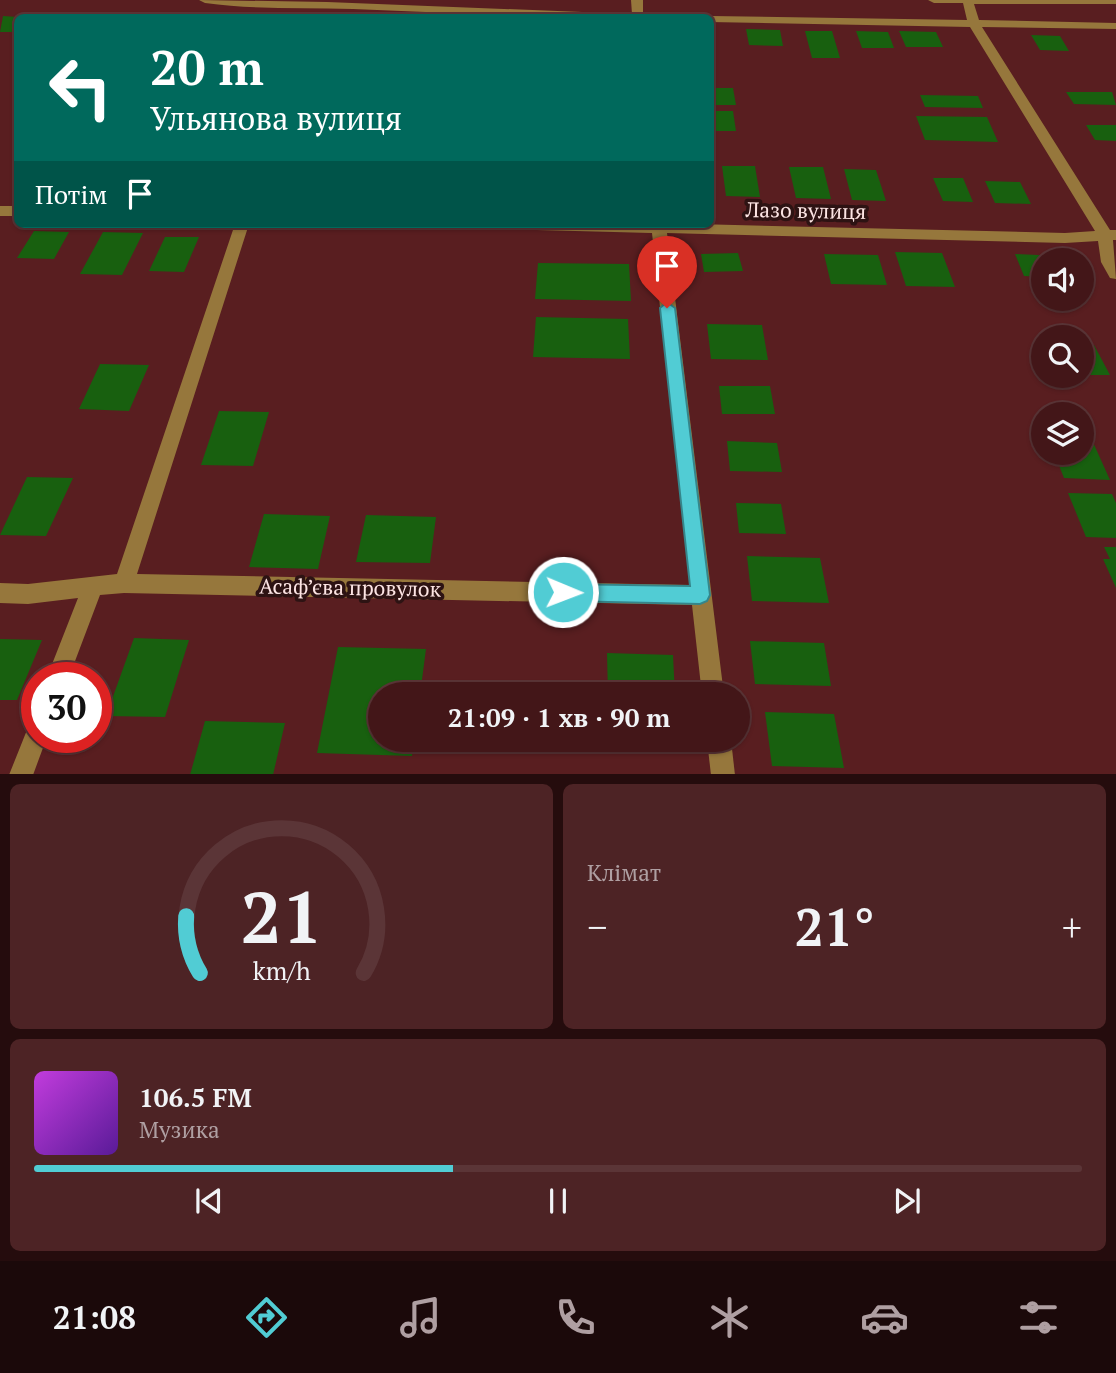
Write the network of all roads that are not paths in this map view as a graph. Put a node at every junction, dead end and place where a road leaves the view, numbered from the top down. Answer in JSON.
{"nodes":[{"id":1,"x":205,"y":0,"type":"edge"},
{"id":2,"x":934,"y":0,"type":"edge"},
{"id":3,"x":968,"y":0,"type":"edge"},
{"id":4,"x":1116,"y":1,"type":"edge"},
{"id":5,"x":329,"y":3,"type":"edge"},
{"id":6,"x":572,"y":14,"type":"edge"},
{"id":7,"x":714,"y":19,"type":"edge"},
{"id":8,"x":974,"y":24,"type":"junction"},
{"id":9,"x":1116,"y":26,"type":"edge"},
{"id":10,"x":241,"y":228,"type":"edge"},
{"id":11,"x":658,"y":228,"type":"edge"},
{"id":12,"x":695,"y":228,"type":"edge"},
{"id":13,"x":1110,"y":235,"type":"edge"},
{"id":14,"x":1116,"y":274,"type":"edge"},
{"id":15,"x":124,"y":583,"type":"junction"},
{"id":16,"x":93,"y":587,"type":"junction"},
{"id":17,"x":0,"y":593,"type":"edge"},
{"id":18,"x":700,"y":595,"type":"junction"},
{"id":19,"x":64,"y":662,"type":"edge"},
{"id":20,"x":711,"y":682,"type":"edge"},
{"id":21,"x":720,"y":752,"type":"edge"},
{"id":22,"x":29,"y":753,"type":"edge"},
{"id":23,"x":21,"y":774,"type":"edge"},
{"id":24,"x":723,"y":774,"type":"edge"}],
"edges":[{"from":1,"to":5,"type":"street"},
{"from":2,"to":3,"type":"street"},
{"from":3,"to":4,"type":"street"},
{"from":3,"to":8,"type":"street"},
{"from":5,"to":6,"type":"street"},
{"from":7,"to":8,"type":"street"},
{"from":8,"to":9,"type":"street"},
{"from":8,"to":13,"type":"street"},
{"from":10,"to":15,"type":"street"},
{"from":11,"to":18,"type":"street"},
{"from":12,"to":13,"type":"street","name":"Лазо вулиця"},
{"from":13,"to":14,"type":"street"},
{"from":15,"to":16,"type":"street","name":"Асаф’єва провулок"},
{"from":15,"to":18,"type":"street","name":"Асаф’єва провулок"},
{"from":16,"to":17,"type":"street","name":"Асаф’єва провулок"},
{"from":16,"to":19,"type":"street"},
{"from":18,"to":20,"type":"street"},
{"from":21,"to":24,"type":"street"},
{"from":22,"to":23,"type":"street"}]}
